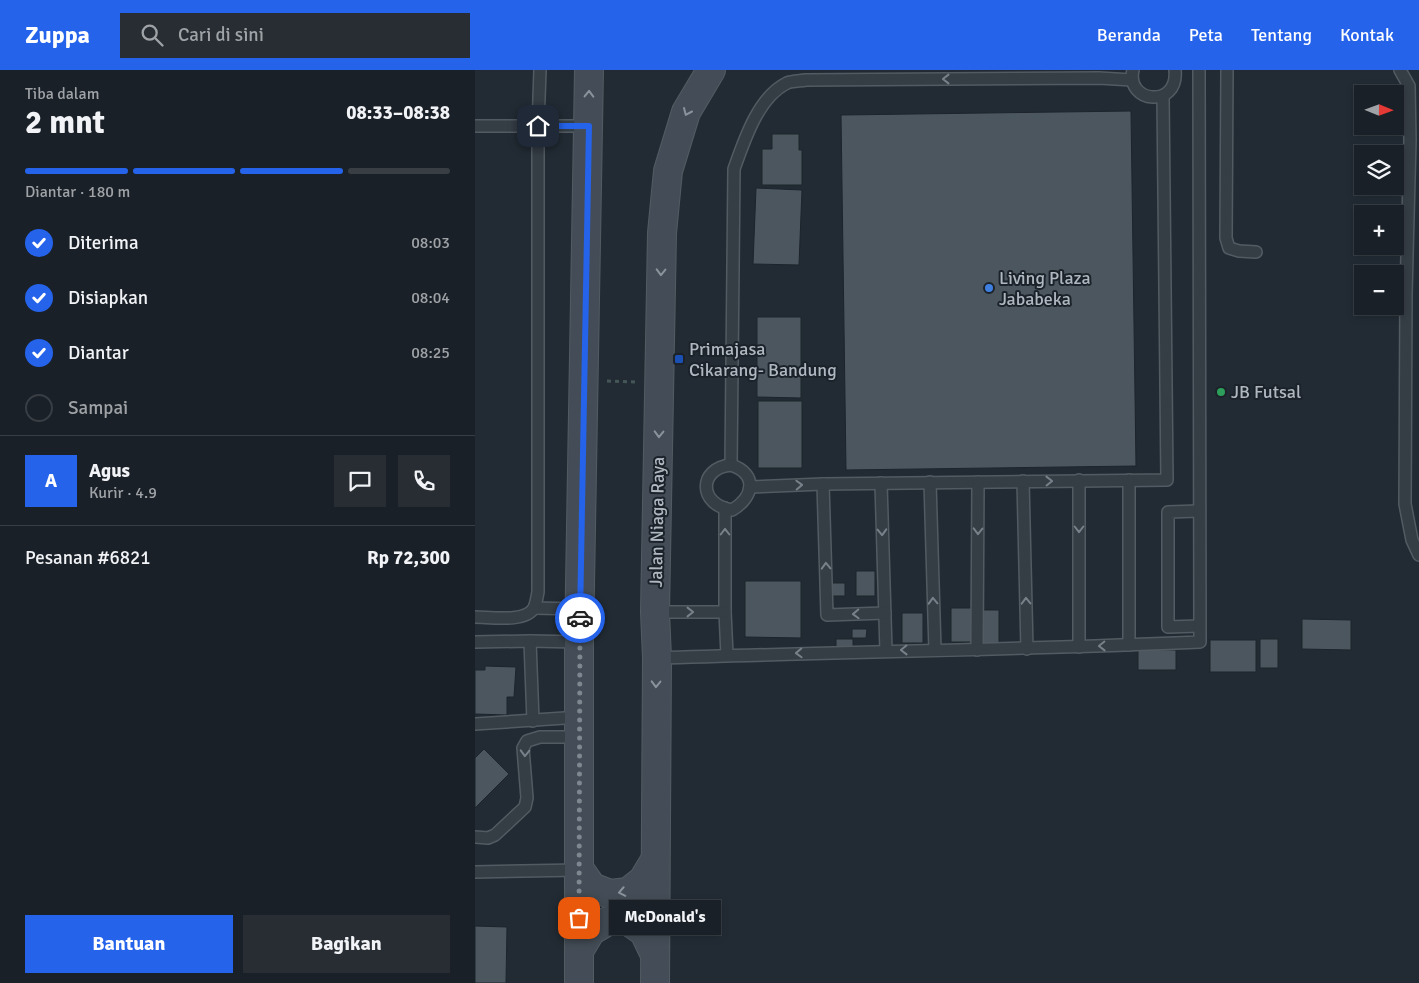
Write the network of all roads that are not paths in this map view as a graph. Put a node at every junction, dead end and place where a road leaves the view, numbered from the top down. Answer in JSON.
{"nodes":[{"id":1,"x":540,"y":70,"type":"edge"},
{"id":2,"x":589,"y":70,"type":"edge"},
{"id":3,"x":711,"y":70,"type":"edge"},
{"id":4,"x":863,"y":70,"type":"edge"},
{"id":5,"x":1175,"y":70,"type":"edge"},
{"id":6,"x":1199,"y":70,"type":"edge"},
{"id":7,"x":1227,"y":70,"type":"edge"},
{"id":8,"x":1400,"y":70,"type":"edge"},
{"id":9,"x":1099,"y":74,"type":"edge"},
{"id":10,"x":1133,"y":75,"type":"edge"},
{"id":11,"x":854,"y":80,"type":"junction"},
{"id":12,"x":1163,"y":96,"type":"junction"},
{"id":13,"x":475,"y":126,"type":"edge"},
{"id":14,"x":538,"y":126,"type":"junction"},
{"id":15,"x":589,"y":126,"type":"junction"},
{"id":16,"x":1256,"y":252,"type":"dead end"},
{"id":17,"x":731,"y":465,"type":"junction"},
{"id":18,"x":1079,"y":480,"type":"junction"},
{"id":19,"x":1129,"y":480,"type":"junction"},
{"id":20,"x":1023,"y":481,"type":"junction"},
{"id":21,"x":930,"y":482,"type":"junction"},
{"id":22,"x":978,"y":482,"type":"junction"},
{"id":23,"x":881,"y":483,"type":"junction"},
{"id":24,"x":823,"y":484,"type":"junction"},
{"id":25,"x":750,"y":487,"type":"junction"},
{"id":26,"x":725,"y":508,"type":"junction"},
{"id":27,"x":1199,"y":511,"type":"junction"},
{"id":28,"x":1419,"y":555,"type":"edge"},
{"id":29,"x":534,"y":608,"type":"junction"},
{"id":30,"x":580,"y":609,"type":"junction"},
{"id":31,"x":655,"y":612,"type":"junction"},
{"id":32,"x":725,"y":612,"type":"junction"},
{"id":33,"x":885,"y":613,"type":"junction"},
{"id":34,"x":475,"y":617,"type":"edge"},
{"id":35,"x":1199,"y":626,"type":"junction"},
{"id":36,"x":530,"y":641,"type":"junction"},
{"id":37,"x":475,"y":642,"type":"edge"},
{"id":38,"x":579,"y":642,"type":"junction"},
{"id":39,"x":1129,"y":646,"type":"junction"},
{"id":40,"x":1079,"y":647,"type":"junction"},
{"id":41,"x":1027,"y":649,"type":"junction"},
{"id":42,"x":935,"y":650,"type":"junction"},
{"id":43,"x":977,"y":650,"type":"junction"},
{"id":44,"x":886,"y":651,"type":"junction"},
{"id":45,"x":727,"y":656,"type":"junction"},
{"id":46,"x":657,"y":658,"type":"junction"},
{"id":47,"x":533,"y":721,"type":"junction"},
{"id":48,"x":475,"y":724,"type":"edge"},
{"id":49,"x":580,"y":727,"type":"junction"},
{"id":50,"x":475,"y":837,"type":"edge"},
{"id":51,"x":655,"y":860,"type":"junction"},
{"id":52,"x":580,"y":870,"type":"junction"},
{"id":53,"x":475,"y":872,"type":"edge"},
{"id":54,"x":579,"y":951,"type":"junction"},
{"id":55,"x":654,"y":953,"type":"junction"},
{"id":56,"x":579,"y":983,"type":"edge"},
{"id":57,"x":655,"y":983,"type":"edge"}],
"edges":[{"from":1,"to":14,"type":"lane"},
{"from":15,"to":2,"type":"main road","one_way":true},
{"from":3,"to":31,"type":"main road","name":"Jalan Niaga Raya","one_way":true},
{"from":4,"to":11,"type":"lane"},
{"from":5,"to":12,"type":"lane"},
{"from":6,"to":27,"type":"lane"},
{"from":7,"to":16,"type":"lane"},
{"from":8,"to":28,"type":"lane"},
{"from":9,"to":10,"type":"lane"},
{"from":9,"to":11,"type":"lane","one_way":true},
{"from":10,"to":12,"type":"lane"},
{"from":11,"to":17,"type":"lane"},
{"from":12,"to":19,"type":"lane"},
{"from":13,"to":14,"type":"lane"},
{"from":14,"to":15,"type":"lane"},
{"from":14,"to":29,"type":"lane"},
{"from":15,"to":30,"type":"main road"},
{"from":17,"to":25,"type":"lane"},
{"from":17,"to":26,"type":"lane"},
{"from":18,"to":19,"type":"lane"},
{"from":20,"to":18,"type":"lane","one_way":true},
{"from":18,"to":40,"type":"lane","one_way":true},
{"from":19,"to":39,"type":"lane"},
{"from":20,"to":22,"type":"lane"},
{"from":41,"to":20,"type":"lane","one_way":true},
{"from":21,"to":22,"type":"lane"},
{"from":21,"to":23,"type":"lane"},
{"from":42,"to":21,"type":"lane","one_way":true},
{"from":22,"to":43,"type":"lane","one_way":true},
{"from":23,"to":24,"type":"lane"},
{"from":23,"to":33,"type":"lane","one_way":true},
{"from":25,"to":24,"type":"lane","one_way":true},
{"from":33,"to":24,"type":"lane","one_way":true},
{"from":25,"to":26,"type":"lane"},
{"from":32,"to":26,"type":"lane","one_way":true},
{"from":27,"to":35,"type":"lane"},
{"from":27,"to":35,"type":"lane"},
{"from":29,"to":30,"type":"lane"},
{"from":29,"to":34,"type":"lane"},
{"from":30,"to":38,"type":"main road"},
{"from":31,"to":32,"type":"lane","one_way":true},
{"from":31,"to":46,"type":"main road","name":"Jalan Niaga Raya"},
{"from":32,"to":45,"type":"lane"},
{"from":33,"to":44,"type":"lane"},
{"from":35,"to":39,"type":"lane"},
{"from":36,"to":37,"type":"lane"},
{"from":36,"to":38,"type":"lane"},
{"from":36,"to":47,"type":"lane"},
{"from":38,"to":49,"type":"main road"},
{"from":39,"to":40,"type":"lane","one_way":true},
{"from":40,"to":41,"type":"lane"},
{"from":41,"to":43,"type":"lane"},
{"from":42,"to":43,"type":"lane"},
{"from":42,"to":44,"type":"lane","one_way":true},
{"from":44,"to":45,"type":"lane","one_way":true},
{"from":45,"to":46,"type":"lane"},
{"from":46,"to":51,"type":"main road","name":"Jalan Niaga Raya","one_way":true},
{"from":47,"to":48,"type":"lane"},
{"from":47,"to":49,"type":"lane"},
{"from":49,"to":50,"type":"lane","one_way":true},
{"from":49,"to":52,"type":"main road"},
{"from":51,"to":52,"type":"main road","one_way":true},
{"from":51,"to":55,"type":"main road","name":"Jalan Niaga Raya"},
{"from":52,"to":53,"type":"lane"},
{"from":52,"to":54,"type":"main road"},
{"from":54,"to":55,"type":"main road"},
{"from":54,"to":56,"type":"main road"},
{"from":55,"to":57,"type":"main road","name":"Jalan Niaga Raya"}]}
